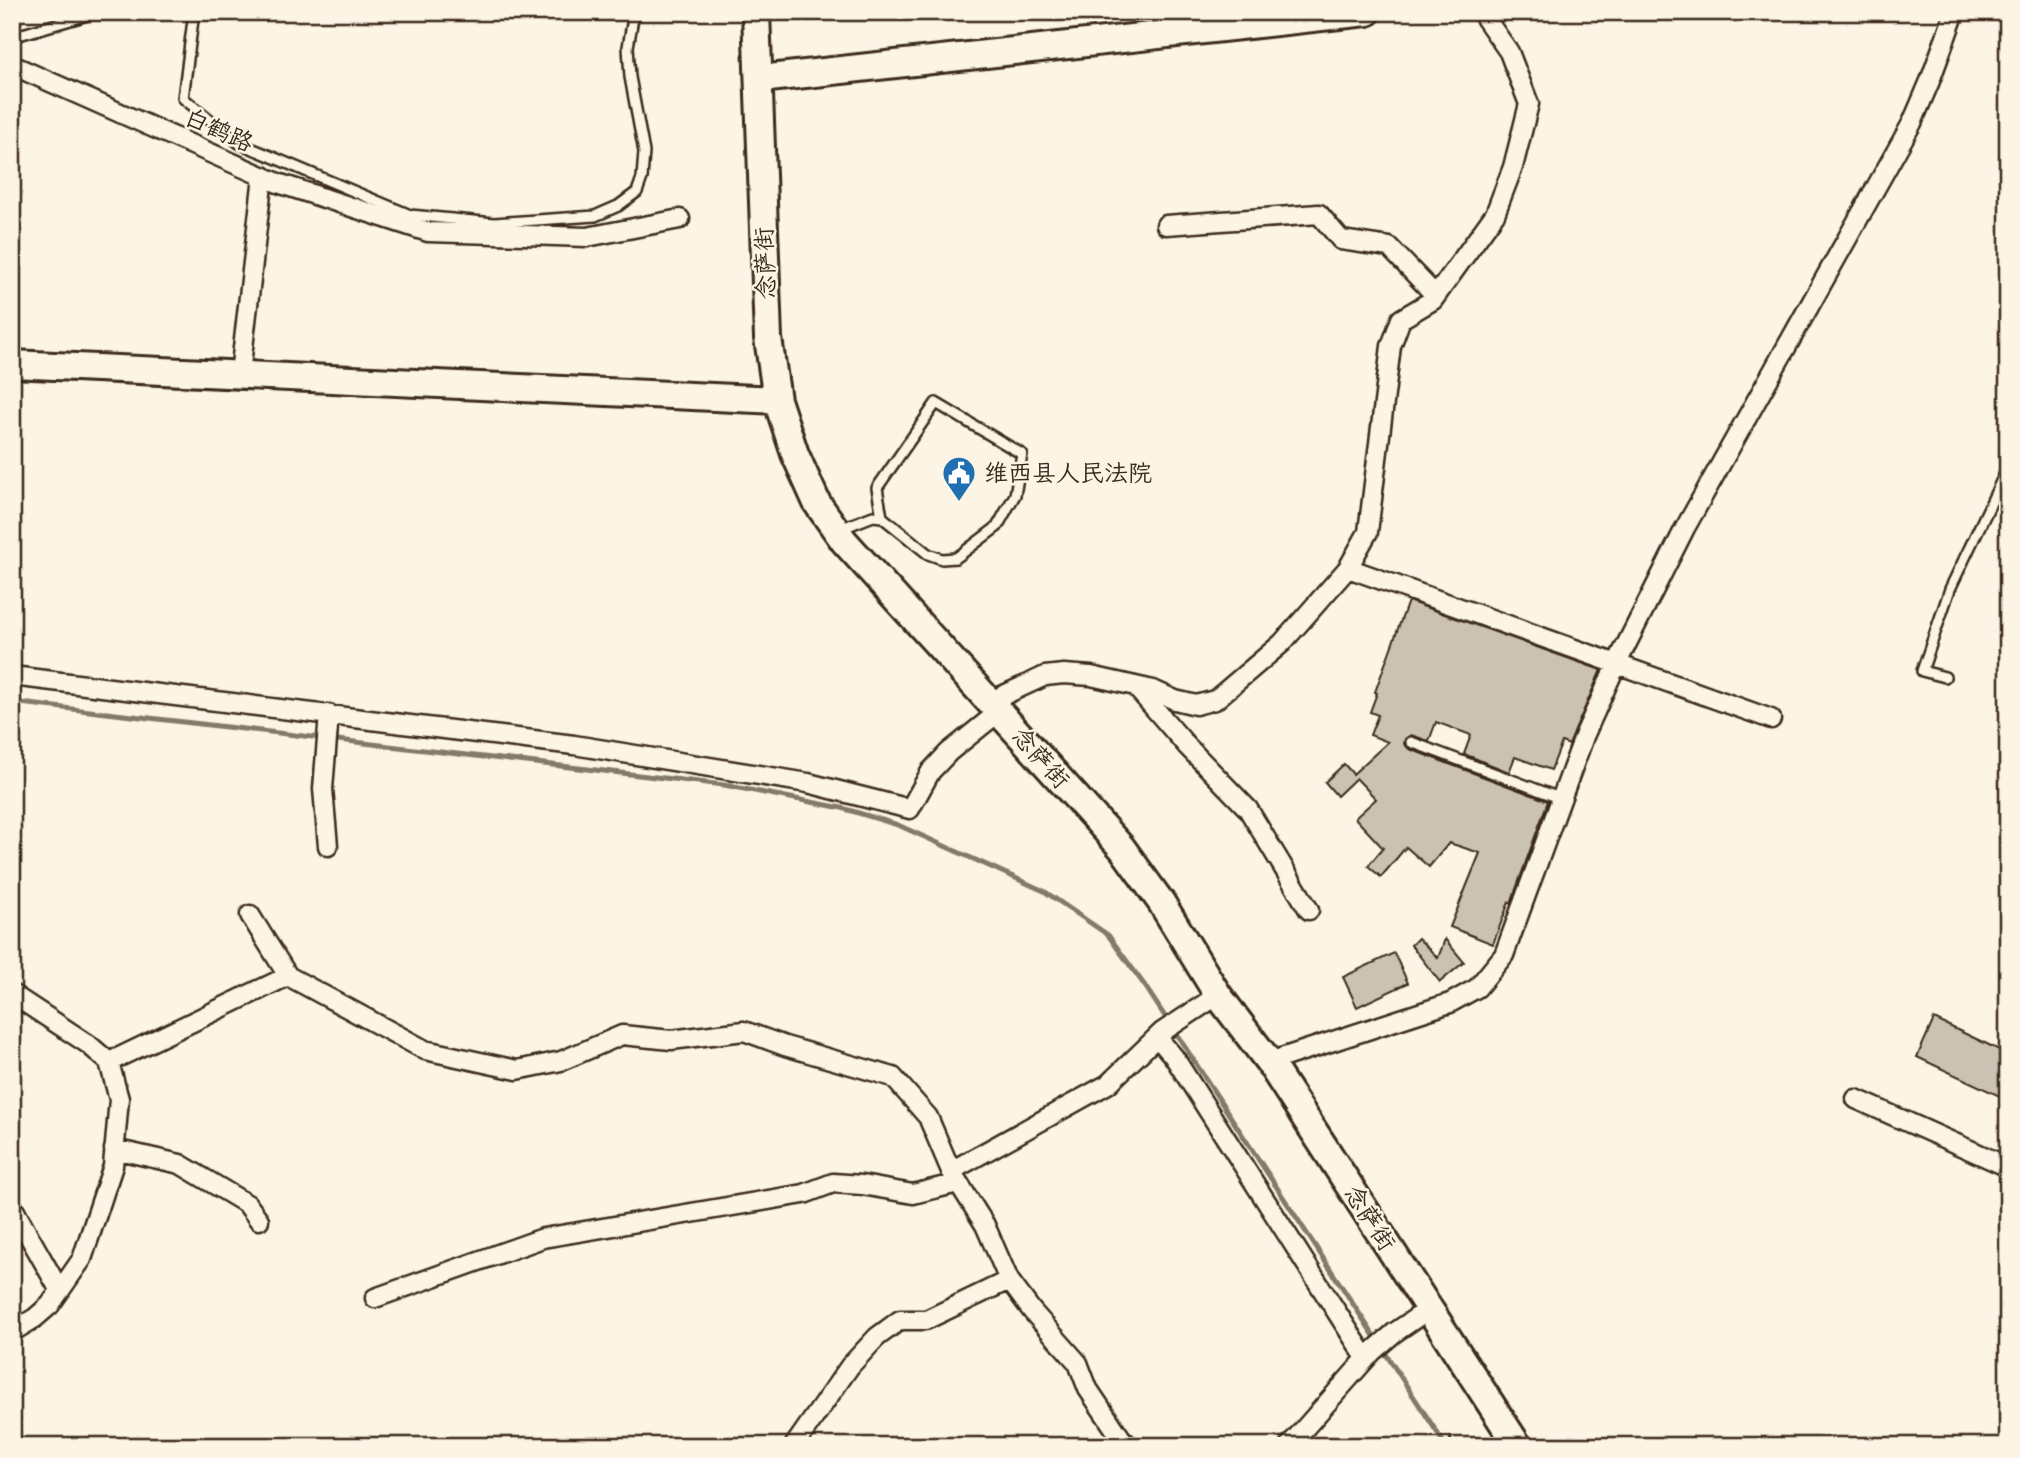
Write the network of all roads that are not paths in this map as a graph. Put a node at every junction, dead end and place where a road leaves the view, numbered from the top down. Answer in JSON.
{"nodes":[{"id":1,"x":98,"y":12,"type":"edge"},
{"id":2,"x":194,"y":12,"type":"edge"},
{"id":3,"x":634,"y":12,"type":"edge"},
{"id":4,"x":756,"y":12,"type":"edge"},
{"id":5,"x":1367,"y":12,"type":"edge"},
{"id":6,"x":1481,"y":12,"type":"edge"},
{"id":7,"x":1955,"y":12,"type":"edge"},
{"id":8,"x":12,"y":37,"type":"edge"},
{"id":9,"x":12,"y":65,"type":"edge"},
{"id":10,"x":760,"y":79,"type":"junction"},
{"id":11,"x":263,"y":176,"type":"junction"},
{"id":12,"x":680,"y":219,"type":"dead end"},
{"id":13,"x":1166,"y":225,"type":"dead end"},
{"id":14,"x":1436,"y":296,"type":"junction"},
{"id":15,"x":12,"y":364,"type":"edge"},
{"id":16,"x":240,"y":374,"type":"junction"},
{"id":17,"x":777,"y":400,"type":"junction"},
{"id":18,"x":2008,"y":467,"type":"edge"},
{"id":19,"x":882,"y":517,"type":"junction"},
{"id":20,"x":836,"y":530,"type":"junction"},
{"id":21,"x":1348,"y":568,"type":"junction"},
{"id":22,"x":1617,"y":663,"type":"junction"},
{"id":23,"x":12,"y":676,"type":"edge"},
{"id":24,"x":1945,"y":677,"type":"dead end"},
{"id":25,"x":1135,"y":686,"type":"junction"},
{"id":26,"x":995,"y":706,"type":"junction"},
{"id":27,"x":329,"y":714,"type":"junction"},
{"id":28,"x":1771,"y":719,"type":"dead end"},
{"id":29,"x":1411,"y":742,"type":"dead end"},
{"id":30,"x":1562,"y":799,"type":"junction"},
{"id":31,"x":328,"y":846,"type":"dead end"},
{"id":32,"x":1309,"y":910,"type":"dead end"},
{"id":33,"x":250,"y":915,"type":"dead end"},
{"id":34,"x":288,"y":976,"type":"junction"},
{"id":35,"x":12,"y":993,"type":"edge"},
{"id":36,"x":1218,"y":995,"type":"junction"},
{"id":37,"x":1159,"y":1034,"type":"junction"},
{"id":38,"x":109,"y":1062,"type":"junction"},
{"id":39,"x":1269,"y":1062,"type":"junction"},
{"id":40,"x":1856,"y":1099,"type":"dead end"},
{"id":41,"x":114,"y":1149,"type":"junction"},
{"id":42,"x":2008,"y":1167,"type":"edge"},
{"id":43,"x":954,"y":1177,"type":"junction"},
{"id":44,"x":12,"y":1206,"type":"edge"},
{"id":45,"x":259,"y":1220,"type":"dead end"},
{"id":46,"x":1009,"y":1280,"type":"junction"},
{"id":47,"x":60,"y":1291,"type":"junction"},
{"id":48,"x":374,"y":1298,"type":"dead end"},
{"id":49,"x":1429,"y":1309,"type":"junction"},
{"id":50,"x":12,"y":1332,"type":"edge"},
{"id":51,"x":1369,"y":1355,"type":"junction"},
{"id":52,"x":794,"y":1446,"type":"edge"},
{"id":53,"x":1129,"y":1446,"type":"edge"},
{"id":54,"x":1290,"y":1446,"type":"edge"},
{"id":55,"x":1518,"y":1446,"type":"edge"}],
"edges":[{"from":1,"to":8,"type":"lane"},
{"from":2,"to":3,"type":"lane"},
{"from":4,"to":10,"type":"street","name":"念萨街"},
{"from":5,"to":10,"type":"street"},
{"from":6,"to":14,"type":"street"},
{"from":7,"to":22,"type":"street"},
{"from":9,"to":11,"type":"street","name":"白鹤路"},
{"from":10,"to":17,"type":"street","name":"念萨街"},
{"from":11,"to":12,"type":"street"},
{"from":11,"to":16,"type":"street","name":"白鹤路"},
{"from":13,"to":14,"type":"street"},
{"from":14,"to":21,"type":"street"},
{"from":15,"to":16,"type":"street"},
{"from":16,"to":17,"type":"street"},
{"from":17,"to":20,"type":"street","name":"念萨街"},
{"from":18,"to":24,"type":"lane"},
{"from":19,"to":19,"type":"lane"},
{"from":19,"to":20,"type":"lane"},
{"from":20,"to":26,"type":"street","name":"念萨街"},
{"from":21,"to":22,"type":"street"},
{"from":21,"to":25,"type":"street"},
{"from":22,"to":28,"type":"street"},
{"from":22,"to":30,"type":"street"},
{"from":23,"to":27,"type":"street"},
{"from":25,"to":26,"type":"street"},
{"from":25,"to":32,"type":"street"},
{"from":26,"to":27,"type":"street"},
{"from":26,"to":36,"type":"street","name":"念萨街"},
{"from":27,"to":31,"type":"street"},
{"from":29,"to":30,"type":"lane"},
{"from":30,"to":39,"type":"street"},
{"from":33,"to":34,"type":"street"},
{"from":34,"to":38,"type":"street"},
{"from":34,"to":43,"type":"street"},
{"from":35,"to":38,"type":"street"},
{"from":36,"to":37,"type":"street"},
{"from":36,"to":39,"type":"street","name":"念萨街"},
{"from":37,"to":43,"type":"street"},
{"from":37,"to":51,"type":"street"},
{"from":38,"to":41,"type":"street"},
{"from":39,"to":49,"type":"street","name":"念萨街"},
{"from":40,"to":42,"type":"street"},
{"from":41,"to":45,"type":"street"},
{"from":41,"to":47,"type":"street"},
{"from":43,"to":46,"type":"street"},
{"from":43,"to":48,"type":"street"},
{"from":44,"to":47,"type":"street"},
{"from":46,"to":52,"type":"street"},
{"from":46,"to":53,"type":"street"},
{"from":47,"to":50,"type":"street"},
{"from":49,"to":51,"type":"street"},
{"from":49,"to":55,"type":"street","name":"念萨街"},
{"from":51,"to":54,"type":"street"}]}
